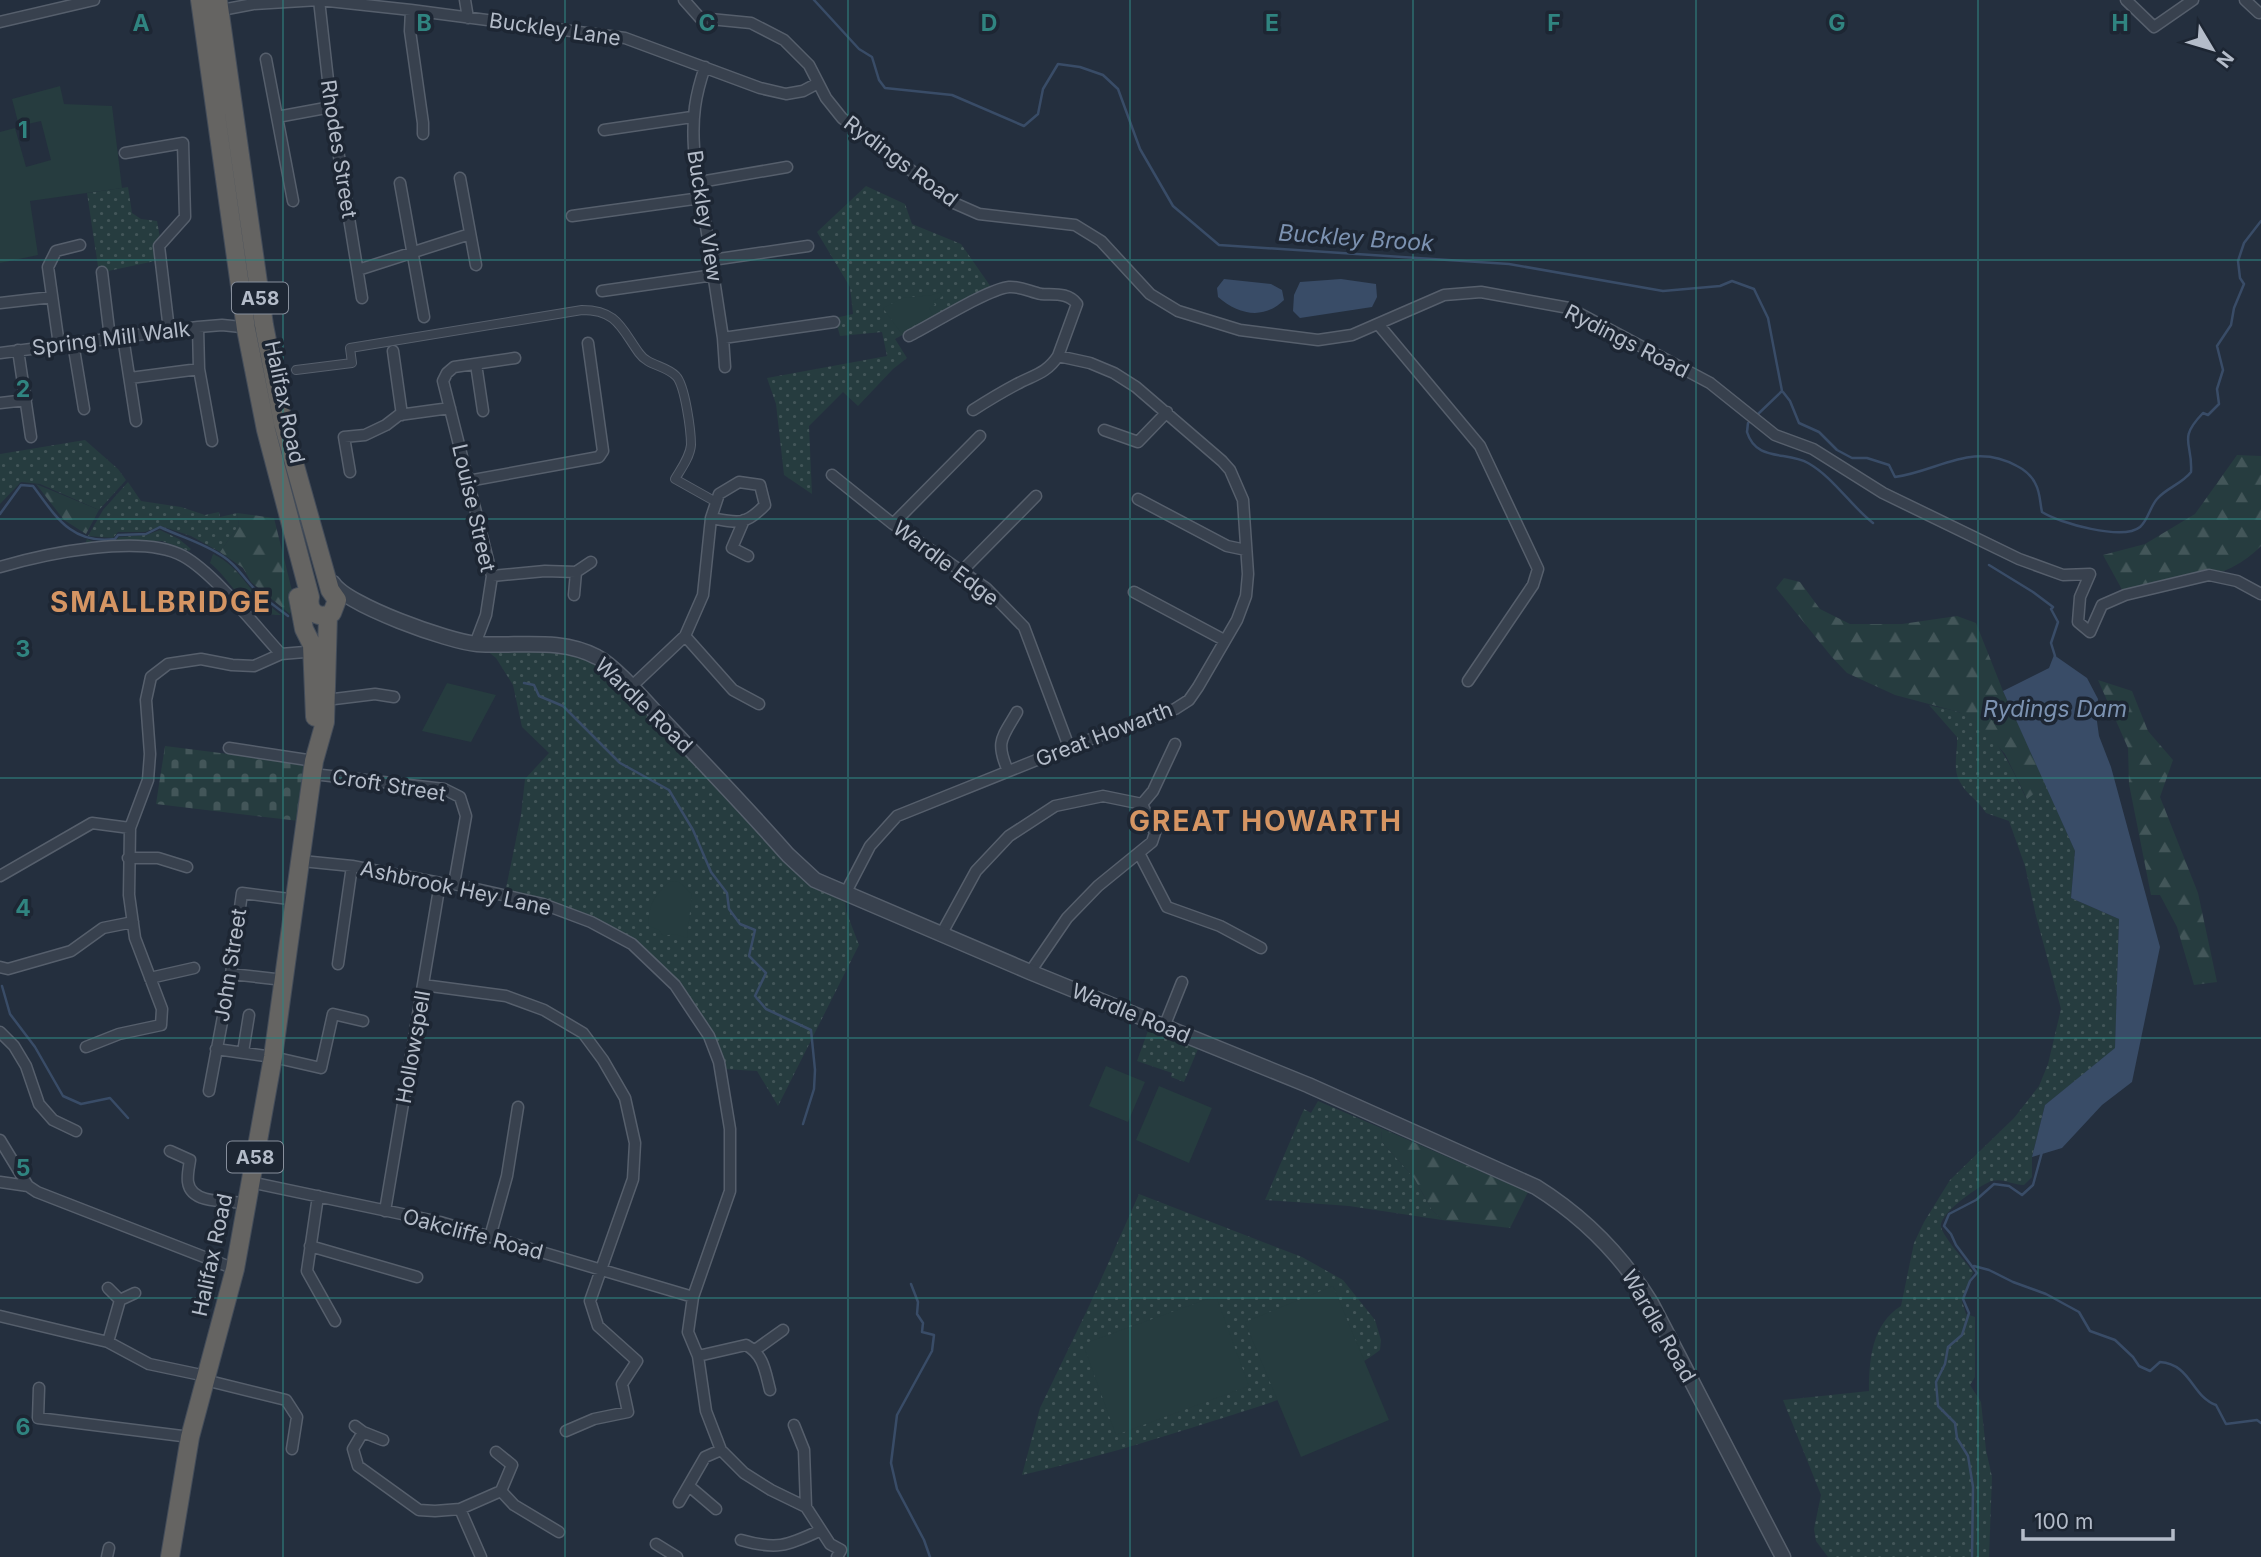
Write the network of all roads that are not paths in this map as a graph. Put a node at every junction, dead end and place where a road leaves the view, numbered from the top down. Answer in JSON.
{"nodes":[{"id":1,"x":94,"y":0,"type":"edge"},
{"id":2,"x":200,"y":0,"type":"edge"},
{"id":3,"x":319,"y":0,"type":"edge"},
{"id":4,"x":464,"y":0,"type":"edge"},
{"id":5,"x":684,"y":0,"type":"edge"},
{"id":6,"x":2126,"y":0,"type":"edge"},
{"id":7,"x":2193,"y":0,"type":"edge"},
{"id":8,"x":2245,"y":0,"type":"edge"},
{"id":9,"x":43,"y":5,"type":"edge"},
{"id":10,"x":219,"y":5,"type":"edge"},
{"id":11,"x":411,"y":10,"type":"junction"},
{"id":12,"x":2259,"y":13,"type":"dead end"},
{"id":13,"x":468,"y":18,"type":"junction"},
{"id":14,"x":0,"y":22,"type":"edge"},
{"id":15,"x":204,"y":24,"type":"junction"},
{"id":16,"x":267,"y":59,"type":"dead end"},
{"id":17,"x":705,"y":67,"type":"junction"},
{"id":18,"x":818,"y":83,"type":"junction"},
{"id":19,"x":331,"y":107,"type":"junction"},
{"id":20,"x":278,"y":117,"type":"junction"},
{"id":21,"x":692,"y":117,"type":"junction"},
{"id":22,"x":604,"y":131,"type":"dead end"},
{"id":23,"x":422,"y":134,"type":"dead end"},
{"id":24,"x":125,"y":153,"type":"dead end"},
{"id":25,"x":788,"y":167,"type":"dead end"},
{"id":26,"x":460,"y":178,"type":"dead end"},
{"id":27,"x":700,"y":182,"type":"junction"},
{"id":28,"x":400,"y":183,"type":"dead end"},
{"id":29,"x":701,"y":198,"type":"junction"},
{"id":30,"x":293,"y":201,"type":"dead end"},
{"id":31,"x":572,"y":216,"type":"dead end"},
{"id":32,"x":470,"y":234,"type":"junction"},
{"id":33,"x":80,"y":245,"type":"dead end"},
{"id":34,"x":808,"y":246,"type":"dead end"},
{"id":35,"x":412,"y":253,"type":"junction"},
{"id":36,"x":712,"y":260,"type":"junction"},
{"id":37,"x":476,"y":265,"type":"dead end"},
{"id":38,"x":358,"y":270,"type":"junction"},
{"id":39,"x":102,"y":272,"type":"dead end"},
{"id":40,"x":714,"y":275,"type":"junction"},
{"id":41,"x":602,"y":292,"type":"dead end"},
{"id":42,"x":52,"y":298,"type":"junction"},
{"id":43,"x":362,"y":298,"type":"dead end"},
{"id":44,"x":243,"y":300,"type":"junction"},
{"id":45,"x":0,"y":303,"type":"edge"},
{"id":46,"x":424,"y":317,"type":"dead end"},
{"id":47,"x":834,"y":322,"type":"dead end"},
{"id":48,"x":1378,"y":324,"type":"junction"},
{"id":49,"x":222,"y":325,"type":"junction"},
{"id":50,"x":198,"y":327,"type":"junction"},
{"id":51,"x":255,"y":327,"type":"junction"},
{"id":52,"x":169,"y":330,"type":"junction"},
{"id":53,"x":909,"y":336,"type":"dead end"},
{"id":54,"x":123,"y":337,"type":"junction"},
{"id":55,"x":110,"y":338,"type":"junction"},
{"id":56,"x":723,"y":338,"type":"junction"},
{"id":57,"x":73,"y":343,"type":"junction"},
{"id":58,"x":588,"y":343,"type":"dead end"},
{"id":59,"x":58,"y":345,"type":"junction"},
{"id":60,"x":18,"y":350,"type":"junction"},
{"id":61,"x":393,"y":351,"type":"dead end"},
{"id":62,"x":0,"y":353,"type":"edge"},
{"id":63,"x":1058,"y":356,"type":"junction"},
{"id":64,"x":515,"y":358,"type":"dead end"},
{"id":65,"x":476,"y":364,"type":"junction"},
{"id":66,"x":724,"y":367,"type":"dead end"},
{"id":67,"x":199,"y":369,"type":"junction"},
{"id":68,"x":296,"y":370,"type":"dead end"},
{"id":69,"x":130,"y":378,"type":"junction"},
{"id":70,"x":26,"y":400,"type":"junction"},
{"id":71,"x":0,"y":403,"type":"edge"},
{"id":72,"x":450,"y":408,"type":"junction"},
{"id":73,"x":84,"y":409,"type":"dead end"},
{"id":74,"x":972,"y":410,"type":"dead end"},
{"id":75,"x":483,"y":411,"type":"dead end"},
{"id":76,"x":1167,"y":412,"type":"junction"},
{"id":77,"x":402,"y":415,"type":"junction"},
{"id":78,"x":136,"y":421,"type":"dead end"},
{"id":79,"x":1104,"y":430,"type":"dead end"},
{"id":80,"x":980,"y":436,"type":"dead end"},
{"id":81,"x":31,"y":438,"type":"dead end"},
{"id":82,"x":212,"y":441,"type":"dead end"},
{"id":83,"x":350,"y":472,"type":"dead end"},
{"id":84,"x":832,"y":475,"type":"dead end"},
{"id":85,"x":468,"y":481,"type":"junction"},
{"id":86,"x":283,"y":495,"type":"junction"},
{"id":87,"x":1036,"y":496,"type":"dead end"},
{"id":88,"x":1138,"y":499,"type":"dead end"},
{"id":89,"x":716,"y":502,"type":"junction"},
{"id":90,"x":711,"y":518,"type":"junction"},
{"id":91,"x":744,"y":520,"type":"junction"},
{"id":92,"x":893,"y":524,"type":"junction"},
{"id":93,"x":1246,"y":550,"type":"junction"},
{"id":94,"x":748,"y":556,"type":"dead end"},
{"id":95,"x":591,"y":562,"type":"dead end"},
{"id":96,"x":0,"y":567,"type":"edge"},
{"id":97,"x":962,"y":571,"type":"junction"},
{"id":98,"x":576,"y":572,"type":"junction"},
{"id":99,"x":492,"y":576,"type":"junction"},
{"id":100,"x":1134,"y":592,"type":"dead end"},
{"id":101,"x":2261,"y":594,"type":"edge"},
{"id":102,"x":574,"y":595,"type":"dead end"},
{"id":103,"x":329,"y":603,"type":"junction"},
{"id":104,"x":684,"y":636,"type":"junction"},
{"id":105,"x":1224,"y":640,"type":"junction"},
{"id":106,"x":475,"y":644,"type":"junction"},
{"id":107,"x":317,"y":648,"type":"junction"},
{"id":108,"x":281,"y":654,"type":"junction"},
{"id":109,"x":1468,"y":681,"type":"dead end"},
{"id":110,"x":631,"y":687,"type":"junction"},
{"id":111,"x":394,"y":697,"type":"dead end"},
{"id":112,"x":326,"y":700,"type":"junction"},
{"id":113,"x":759,"y":704,"type":"dead end"},
{"id":114,"x":1017,"y":712,"type":"dead end"},
{"id":115,"x":1175,"y":744,"type":"dead end"},
{"id":116,"x":1069,"y":747,"type":"junction"},
{"id":117,"x":229,"y":748,"type":"dead end"},
{"id":118,"x":315,"y":762,"type":"junction"},
{"id":119,"x":1008,"y":771,"type":"junction"},
{"id":120,"x":1142,"y":804,"type":"junction"},
{"id":121,"x":130,"y":828,"type":"junction"},
{"id":122,"x":1139,"y":853,"type":"junction"},
{"id":123,"x":128,"y":858,"type":"junction"},
{"id":124,"x":302,"y":861,"type":"junction"},
{"id":125,"x":352,"y":866,"type":"junction"},
{"id":126,"x":187,"y":867,"type":"dead end"},
{"id":127,"x":0,"y":876,"type":"edge"},
{"id":128,"x":440,"y":883,"type":"junction"},
{"id":129,"x":454,"y":884,"type":"junction"},
{"id":130,"x":845,"y":894,"type":"junction"},
{"id":131,"x":297,"y":900,"type":"junction"},
{"id":132,"x":133,"y":922,"type":"junction"},
{"id":133,"x":942,"y":933,"type":"junction"},
{"id":134,"x":1261,"y":948,"type":"dead end"},
{"id":135,"x":338,"y":964,"type":"dead end"},
{"id":136,"x":0,"y":967,"type":"edge"},
{"id":137,"x":194,"y":968,"type":"dead end"},
{"id":138,"x":1030,"y":972,"type":"junction"},
{"id":139,"x":231,"y":974,"type":"junction"},
{"id":140,"x":150,"y":978,"type":"junction"},
{"id":141,"x":284,"y":980,"type":"junction"},
{"id":142,"x":1182,"y":982,"type":"dead end"},
{"id":143,"x":423,"y":985,"type":"junction"},
{"id":144,"x":249,"y":1015,"type":"dead end"},
{"id":145,"x":363,"y":1021,"type":"dead end"},
{"id":146,"x":1164,"y":1027,"type":"junction"},
{"id":147,"x":0,"y":1032,"type":"edge"},
{"id":148,"x":86,"y":1047,"type":"dead end"},
{"id":149,"x":216,"y":1049,"type":"junction"},
{"id":150,"x":243,"y":1052,"type":"junction"},
{"id":151,"x":273,"y":1057,"type":"junction"},
{"id":152,"x":209,"y":1091,"type":"dead end"},
{"id":153,"x":518,"y":1107,"type":"dead end"},
{"id":154,"x":76,"y":1131,"type":"dead end"},
{"id":155,"x":0,"y":1140,"type":"edge"},
{"id":156,"x":170,"y":1151,"type":"dead end"},
{"id":157,"x":0,"y":1182,"type":"edge"},
{"id":158,"x":250,"y":1182,"type":"junction"},
{"id":159,"x":29,"y":1186,"type":"junction"},
{"id":160,"x":318,"y":1196,"type":"junction"},
{"id":161,"x":247,"y":1203,"type":"junction"},
{"id":162,"x":385,"y":1211,"type":"junction"},
{"id":163,"x":490,"y":1237,"type":"junction"},
{"id":164,"x":310,"y":1246,"type":"junction"},
{"id":165,"x":235,"y":1269,"type":"junction"},
{"id":166,"x":601,"y":1269,"type":"junction"},
{"id":167,"x":417,"y":1277,"type":"dead end"},
{"id":168,"x":108,"y":1288,"type":"dead end"},
{"id":169,"x":135,"y":1293,"type":"dead end"},
{"id":170,"x":694,"y":1297,"type":"junction"},
{"id":171,"x":120,"y":1300,"type":"junction"},
{"id":172,"x":0,"y":1316,"type":"edge"},
{"id":173,"x":335,"y":1321,"type":"dead end"},
{"id":174,"x":783,"y":1330,"type":"dead end"},
{"id":175,"x":108,"y":1342,"type":"junction"},
{"id":176,"x":755,"y":1350,"type":"junction"},
{"id":177,"x":698,"y":1356,"type":"junction"},
{"id":178,"x":206,"y":1378,"type":"junction"},
{"id":179,"x":39,"y":1388,"type":"dead end"},
{"id":180,"x":770,"y":1390,"type":"dead end"},
{"id":181,"x":794,"y":1425,"type":"dead end"},
{"id":182,"x":566,"y":1431,"type":"dead end"},
{"id":183,"x":190,"y":1437,"type":"junction"},
{"id":184,"x":383,"y":1440,"type":"dead end"},
{"id":185,"x":292,"y":1450,"type":"dead end"},
{"id":186,"x":721,"y":1450,"type":"junction"},
{"id":187,"x":496,"y":1452,"type":"dead end"},
{"id":188,"x":689,"y":1486,"type":"junction"},
{"id":189,"x":501,"y":1491,"type":"junction"},
{"id":190,"x":679,"y":1502,"type":"dead end"},
{"id":191,"x":806,"y":1507,"type":"junction"},
{"id":192,"x":460,"y":1508,"type":"junction"},
{"id":193,"x":716,"y":1509,"type":"dead end"},
{"id":194,"x":819,"y":1531,"type":"junction"},
{"id":195,"x":559,"y":1532,"type":"dead end"},
{"id":196,"x":741,"y":1541,"type":"dead end"},
{"id":197,"x":656,"y":1544,"type":"dead end"},
{"id":198,"x":839,"y":1554,"type":"edge"},
{"id":199,"x":170,"y":1557,"type":"edge"},
{"id":200,"x":481,"y":1557,"type":"edge"},
{"id":201,"x":677,"y":1557,"type":"edge"},
{"id":202,"x":853,"y":1557,"type":"edge"},
{"id":203,"x":1783,"y":1557,"type":"edge"}],
"edges":[{"from":1,"to":9,"type":"street"},
{"from":2,"to":15,"type":"highway","name":"Halifax Road","number":"A58"},
{"from":3,"to":10,"type":"street","name":"Buckley Lane"},
{"from":3,"to":11,"type":"street","name":"Buckley Lane"},
{"from":3,"to":19,"type":"street","name":"Rhodes Street"},
{"from":4,"to":13,"type":"street"},
{"from":5,"to":18,"type":"street","name":"Rydings Road"},
{"from":6,"to":7,"type":"street"},
{"from":8,"to":12,"type":"street"},
{"from":9,"to":14,"type":"street"},
{"from":10,"to":15,"type":"street"},
{"from":10,"to":51,"type":"highway","name":"Halifax Road","number":"A58"},
{"from":11,"to":13,"type":"street","name":"Buckley Lane"},
{"from":11,"to":23,"type":"street"},
{"from":13,"to":17,"type":"street","name":"Buckley Lane"},
{"from":15,"to":44,"type":"highway","name":"Halifax Road","number":"A58"},
{"from":16,"to":20,"type":"street"},
{"from":17,"to":18,"type":"street","name":"Buckley Lane"},
{"from":17,"to":21,"type":"street","name":"Buckley View"},
{"from":18,"to":48,"type":"street","name":"Rydings Road"},
{"from":19,"to":20,"type":"street"},
{"from":19,"to":38,"type":"street","name":"Rhodes Street"},
{"from":20,"to":30,"type":"street"},
{"from":21,"to":22,"type":"street"},
{"from":21,"to":27,"type":"street","name":"Buckley View"},
{"from":24,"to":52,"type":"street"},
{"from":25,"to":27,"type":"street"},
{"from":26,"to":32,"type":"street"},
{"from":27,"to":29,"type":"street","name":"Buckley View"},
{"from":28,"to":35,"type":"street"},
{"from":29,"to":31,"type":"street"},
{"from":29,"to":36,"type":"street","name":"Buckley View"},
{"from":32,"to":35,"type":"street"},
{"from":32,"to":37,"type":"street"},
{"from":33,"to":42,"type":"street"},
{"from":34,"to":36,"type":"street"},
{"from":35,"to":38,"type":"street"},
{"from":35,"to":46,"type":"street"},
{"from":36,"to":40,"type":"street","name":"Buckley View"},
{"from":38,"to":43,"type":"street","name":"Rhodes Street"},
{"from":39,"to":55,"type":"street"},
{"from":40,"to":41,"type":"street"},
{"from":40,"to":56,"type":"street","name":"Buckley View"},
{"from":42,"to":45,"type":"street"},
{"from":42,"to":59,"type":"street"},
{"from":44,"to":49,"type":"street"},
{"from":44,"to":51,"type":"highway","name":"Halifax Road","number":"A58"},
{"from":47,"to":56,"type":"street"},
{"from":48,"to":101,"type":"street","name":"Rydings Road"},
{"from":48,"to":109,"type":"street"},
{"from":49,"to":50,"type":"street","name":"Spring Mill Walk"},
{"from":49,"to":51,"type":"street","name":"Spring Mill Walk"},
{"from":50,"to":52,"type":"street","name":"Spring Mill Walk"},
{"from":50,"to":67,"type":"street"},
{"from":51,"to":86,"type":"highway","name":"Halifax Road","number":"A58"},
{"from":51,"to":103,"type":"highway","name":"Halifax Road","number":"A58"},
{"from":52,"to":54,"type":"street","name":"Spring Mill Walk"},
{"from":53,"to":63,"type":"street"},
{"from":54,"to":55,"type":"street","name":"Spring Mill Walk"},
{"from":54,"to":69,"type":"street"},
{"from":55,"to":57,"type":"street","name":"Spring Mill Walk"},
{"from":56,"to":66,"type":"street","name":"Buckley View"},
{"from":57,"to":59,"type":"street","name":"Spring Mill Walk"},
{"from":57,"to":73,"type":"street"},
{"from":58,"to":85,"type":"street"},
{"from":59,"to":60,"type":"street","name":"Spring Mill Walk"},
{"from":60,"to":62,"type":"street","name":"Spring Mill Walk"},
{"from":60,"to":70,"type":"street"},
{"from":61,"to":77,"type":"street"},
{"from":63,"to":74,"type":"street"},
{"from":63,"to":76,"type":"street","name":"Great Howarth"},
{"from":64,"to":65,"type":"street"},
{"from":65,"to":72,"type":"street","name":"Louise Street"},
{"from":65,"to":75,"type":"street"},
{"from":67,"to":69,"type":"street"},
{"from":67,"to":82,"type":"street"},
{"from":68,"to":89,"type":"street"},
{"from":69,"to":78,"type":"street"},
{"from":70,"to":71,"type":"street"},
{"from":70,"to":81,"type":"street"},
{"from":72,"to":77,"type":"street"},
{"from":72,"to":85,"type":"street","name":"Louise Street"},
{"from":76,"to":79,"type":"street"},
{"from":76,"to":93,"type":"street","name":"Great Howarth"},
{"from":77,"to":83,"type":"street"},
{"from":80,"to":92,"type":"street"},
{"from":84,"to":92,"type":"street","name":"Wardle Edge"},
{"from":85,"to":99,"type":"street","name":"Louise Street"},
{"from":86,"to":103,"type":"highway","number":"A58"},
{"from":86,"to":107,"type":"highway","name":"Halifax Road","number":"A58"},
{"from":87,"to":97,"type":"street"},
{"from":88,"to":93,"type":"street"},
{"from":89,"to":90,"type":"street"},
{"from":89,"to":91,"type":"street"},
{"from":90,"to":91,"type":"street"},
{"from":90,"to":104,"type":"street"},
{"from":91,"to":94,"type":"street"},
{"from":92,"to":97,"type":"street","name":"Wardle Edge"},
{"from":93,"to":105,"type":"street","name":"Great Howarth"},
{"from":95,"to":98,"type":"street"},
{"from":96,"to":108,"type":"street"},
{"from":97,"to":116,"type":"street","name":"Wardle Edge"},
{"from":98,"to":99,"type":"street"},
{"from":98,"to":102,"type":"street"},
{"from":99,"to":106,"type":"street","name":"Louise Street"},
{"from":100,"to":105,"type":"street"},
{"from":103,"to":106,"type":"street","name":"Wardle Road"},
{"from":103,"to":107,"type":"highway","name":"Halifax Road","number":"A58"},
{"from":104,"to":110,"type":"street"},
{"from":104,"to":113,"type":"street"},
{"from":105,"to":116,"type":"street","name":"Great Howarth"},
{"from":106,"to":110,"type":"street","name":"Wardle Road"},
{"from":107,"to":108,"type":"street"},
{"from":107,"to":112,"type":"highway","name":"Halifax Road","number":"A58"},
{"from":107,"to":118,"type":"highway","name":"Halifax Road","number":"A58"},
{"from":108,"to":121,"type":"street"},
{"from":110,"to":130,"type":"street","name":"Wardle Road"},
{"from":111,"to":112,"type":"street"},
{"from":112,"to":118,"type":"highway","name":"Halifax Road","number":"A58"},
{"from":114,"to":119,"type":"street"},
{"from":115,"to":120,"type":"street"},
{"from":116,"to":119,"type":"street","name":"Great Howarth"},
{"from":117,"to":118,"type":"street","name":"Croft Street"},
{"from":118,"to":124,"type":"highway","name":"Halifax Road","number":"A58"},
{"from":118,"to":129,"type":"street","name":"Croft Street"},
{"from":119,"to":130,"type":"street","name":"Great Howarth"},
{"from":120,"to":122,"type":"street"},
{"from":120,"to":133,"type":"street"},
{"from":121,"to":123,"type":"street"},
{"from":121,"to":127,"type":"street"},
{"from":122,"to":134,"type":"street"},
{"from":122,"to":138,"type":"street"},
{"from":123,"to":126,"type":"street"},
{"from":123,"to":132,"type":"street"},
{"from":124,"to":125,"type":"street","name":"Ashbrook Hey Lane"},
{"from":124,"to":131,"type":"highway","name":"Halifax Road","number":"A58"},
{"from":125,"to":128,"type":"street","name":"Ashbrook Hey Lane"},
{"from":125,"to":135,"type":"street"},
{"from":128,"to":129,"type":"street","name":"Ashbrook Hey Lane"},
{"from":128,"to":143,"type":"street","name":"Hollowspell"},
{"from":129,"to":170,"type":"street","name":"Ashbrook Hey Lane"},
{"from":130,"to":133,"type":"street","name":"Wardle Road"},
{"from":131,"to":139,"type":"street","name":"John Street"},
{"from":131,"to":141,"type":"highway","name":"Halifax Road","number":"A58"},
{"from":132,"to":136,"type":"street"},
{"from":132,"to":140,"type":"street"},
{"from":133,"to":138,"type":"street","name":"Wardle Road"},
{"from":137,"to":140,"type":"street"},
{"from":138,"to":146,"type":"street","name":"Wardle Road"},
{"from":139,"to":141,"type":"street"},
{"from":139,"to":149,"type":"street","name":"John Street"},
{"from":140,"to":148,"type":"street"},
{"from":141,"to":151,"type":"highway","name":"Halifax Road","number":"A58"},
{"from":142,"to":146,"type":"street"},
{"from":143,"to":162,"type":"street","name":"Hollowspell"},
{"from":143,"to":166,"type":"street"},
{"from":144,"to":150,"type":"street"},
{"from":145,"to":151,"type":"street"},
{"from":146,"to":203,"type":"street","name":"Wardle Road"},
{"from":147,"to":154,"type":"street"},
{"from":149,"to":150,"type":"street"},
{"from":149,"to":152,"type":"street","name":"John Street"},
{"from":150,"to":151,"type":"street"},
{"from":151,"to":158,"type":"highway","name":"Halifax Road","number":"A58"},
{"from":153,"to":163,"type":"street"},
{"from":155,"to":159,"type":"street"},
{"from":156,"to":161,"type":"street"},
{"from":157,"to":159,"type":"street"},
{"from":158,"to":160,"type":"street","name":"Oakcliffe Road"},
{"from":158,"to":161,"type":"highway","name":"Halifax Road","number":"A58"},
{"from":159,"to":165,"type":"street"},
{"from":160,"to":162,"type":"street","name":"Oakcliffe Road"},
{"from":160,"to":164,"type":"street"},
{"from":161,"to":165,"type":"highway","name":"Halifax Road","number":"A58"},
{"from":162,"to":163,"type":"street","name":"Oakcliffe Road"},
{"from":163,"to":166,"type":"street","name":"Oakcliffe Road"},
{"from":164,"to":167,"type":"street"},
{"from":164,"to":173,"type":"street"},
{"from":165,"to":178,"type":"highway","name":"Halifax Road","number":"A58"},
{"from":166,"to":170,"type":"street","name":"Oakcliffe Road"},
{"from":166,"to":182,"type":"street"},
{"from":168,"to":171,"type":"street"},
{"from":169,"to":171,"type":"street"},
{"from":170,"to":177,"type":"street","name":"Ashbrook Hey Lane"},
{"from":171,"to":175,"type":"street"},
{"from":172,"to":175,"type":"street"},
{"from":174,"to":176,"type":"street"},
{"from":175,"to":178,"type":"street"},
{"from":176,"to":177,"type":"street"},
{"from":176,"to":180,"type":"street"},
{"from":177,"to":186,"type":"street","name":"Ashbrook Hey Lane"},
{"from":178,"to":183,"type":"highway","name":"Halifax Road","number":"A58"},
{"from":178,"to":185,"type":"street"},
{"from":179,"to":183,"type":"street"},
{"from":181,"to":191,"type":"street"},
{"from":183,"to":199,"type":"highway","name":"Halifax Road","number":"A58"},
{"from":184,"to":192,"type":"street"},
{"from":186,"to":188,"type":"street"},
{"from":186,"to":191,"type":"street"},
{"from":187,"to":189,"type":"street"},
{"from":188,"to":190,"type":"street"},
{"from":188,"to":193,"type":"street"},
{"from":189,"to":192,"type":"street"},
{"from":189,"to":195,"type":"street"},
{"from":191,"to":194,"type":"street"},
{"from":192,"to":200,"type":"street"},
{"from":194,"to":196,"type":"street"},
{"from":194,"to":198,"type":"street"},
{"from":197,"to":201,"type":"street"},
{"from":198,"to":202,"type":"street"}]}
